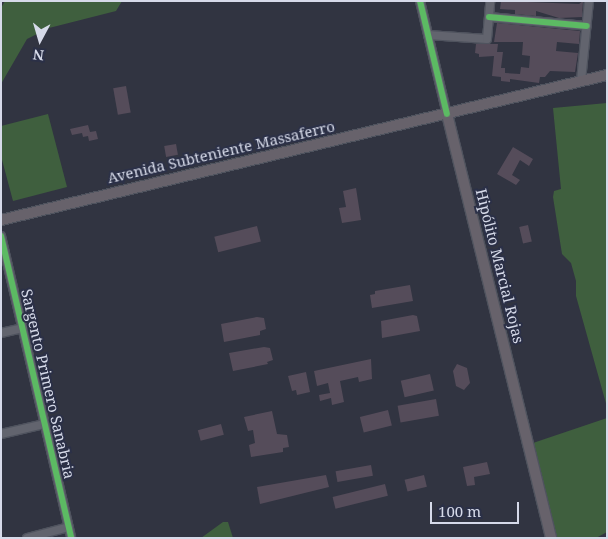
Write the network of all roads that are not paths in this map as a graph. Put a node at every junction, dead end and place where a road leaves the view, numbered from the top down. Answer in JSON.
{"nodes":[{"id":1,"x":420,"y":1,"type":"edge"},
{"id":2,"x":490,"y":1,"type":"edge"},
{"id":3,"x":589,"y":1,"type":"edge"},
{"id":4,"x":490,"y":17,"type":"junction"},
{"id":5,"x":587,"y":26,"type":"junction"},
{"id":6,"x":428,"y":35,"type":"junction"},
{"id":7,"x":607,"y":75,"type":"edge"},
{"id":8,"x":581,"y":81,"type":"junction"},
{"id":9,"x":447,"y":114,"type":"junction"},
{"id":10,"x":1,"y":220,"type":"edge"},
{"id":11,"x":1,"y":236,"type":"edge"},
{"id":12,"x":23,"y":328,"type":"junction"},
{"id":13,"x":1,"y":333,"type":"edge"},
{"id":14,"x":44,"y":424,"type":"junction"},
{"id":15,"x":1,"y":434,"type":"edge"},
{"id":16,"x":69,"y":527,"type":"junction"},
{"id":17,"x":26,"y":538,"type":"edge"},
{"id":18,"x":71,"y":538,"type":"edge"},
{"id":19,"x":551,"y":538,"type":"edge"}],
"edges":[{"from":1,"to":6,"type":"street","name":"Hipólito Marcial Rojas"},
{"from":2,"to":4,"type":"street"},
{"from":3,"to":5,"type":"street"},
{"from":4,"to":5,"type":"street"},
{"from":4,"to":6,"type":"street"},
{"from":5,"to":8,"type":"street"},
{"from":6,"to":9,"type":"street","name":"Hipólito Marcial Rojas"},
{"from":7,"to":8,"type":"main road","name":"Avenida Subteniente Massaferro"},
{"from":8,"to":9,"type":"main road","name":"Avenida Subteniente Massaferro"},
{"from":9,"to":10,"type":"main road","name":"Avenida Subteniente Massaferro"},
{"from":9,"to":19,"type":"main road","name":"Hipólito Marcial Rojas"},
{"from":11,"to":12,"type":"street","name":"Sargento Primero Sanabria"},
{"from":12,"to":13,"type":"street"},
{"from":12,"to":14,"type":"street","name":"Sargento Primero Sanabria"},
{"from":14,"to":15,"type":"street"},
{"from":14,"to":16,"type":"street","name":"Sargento Primero Sanabria"},
{"from":16,"to":17,"type":"street"},
{"from":16,"to":18,"type":"street","name":"Sargento Primero Sanabria"}]}
